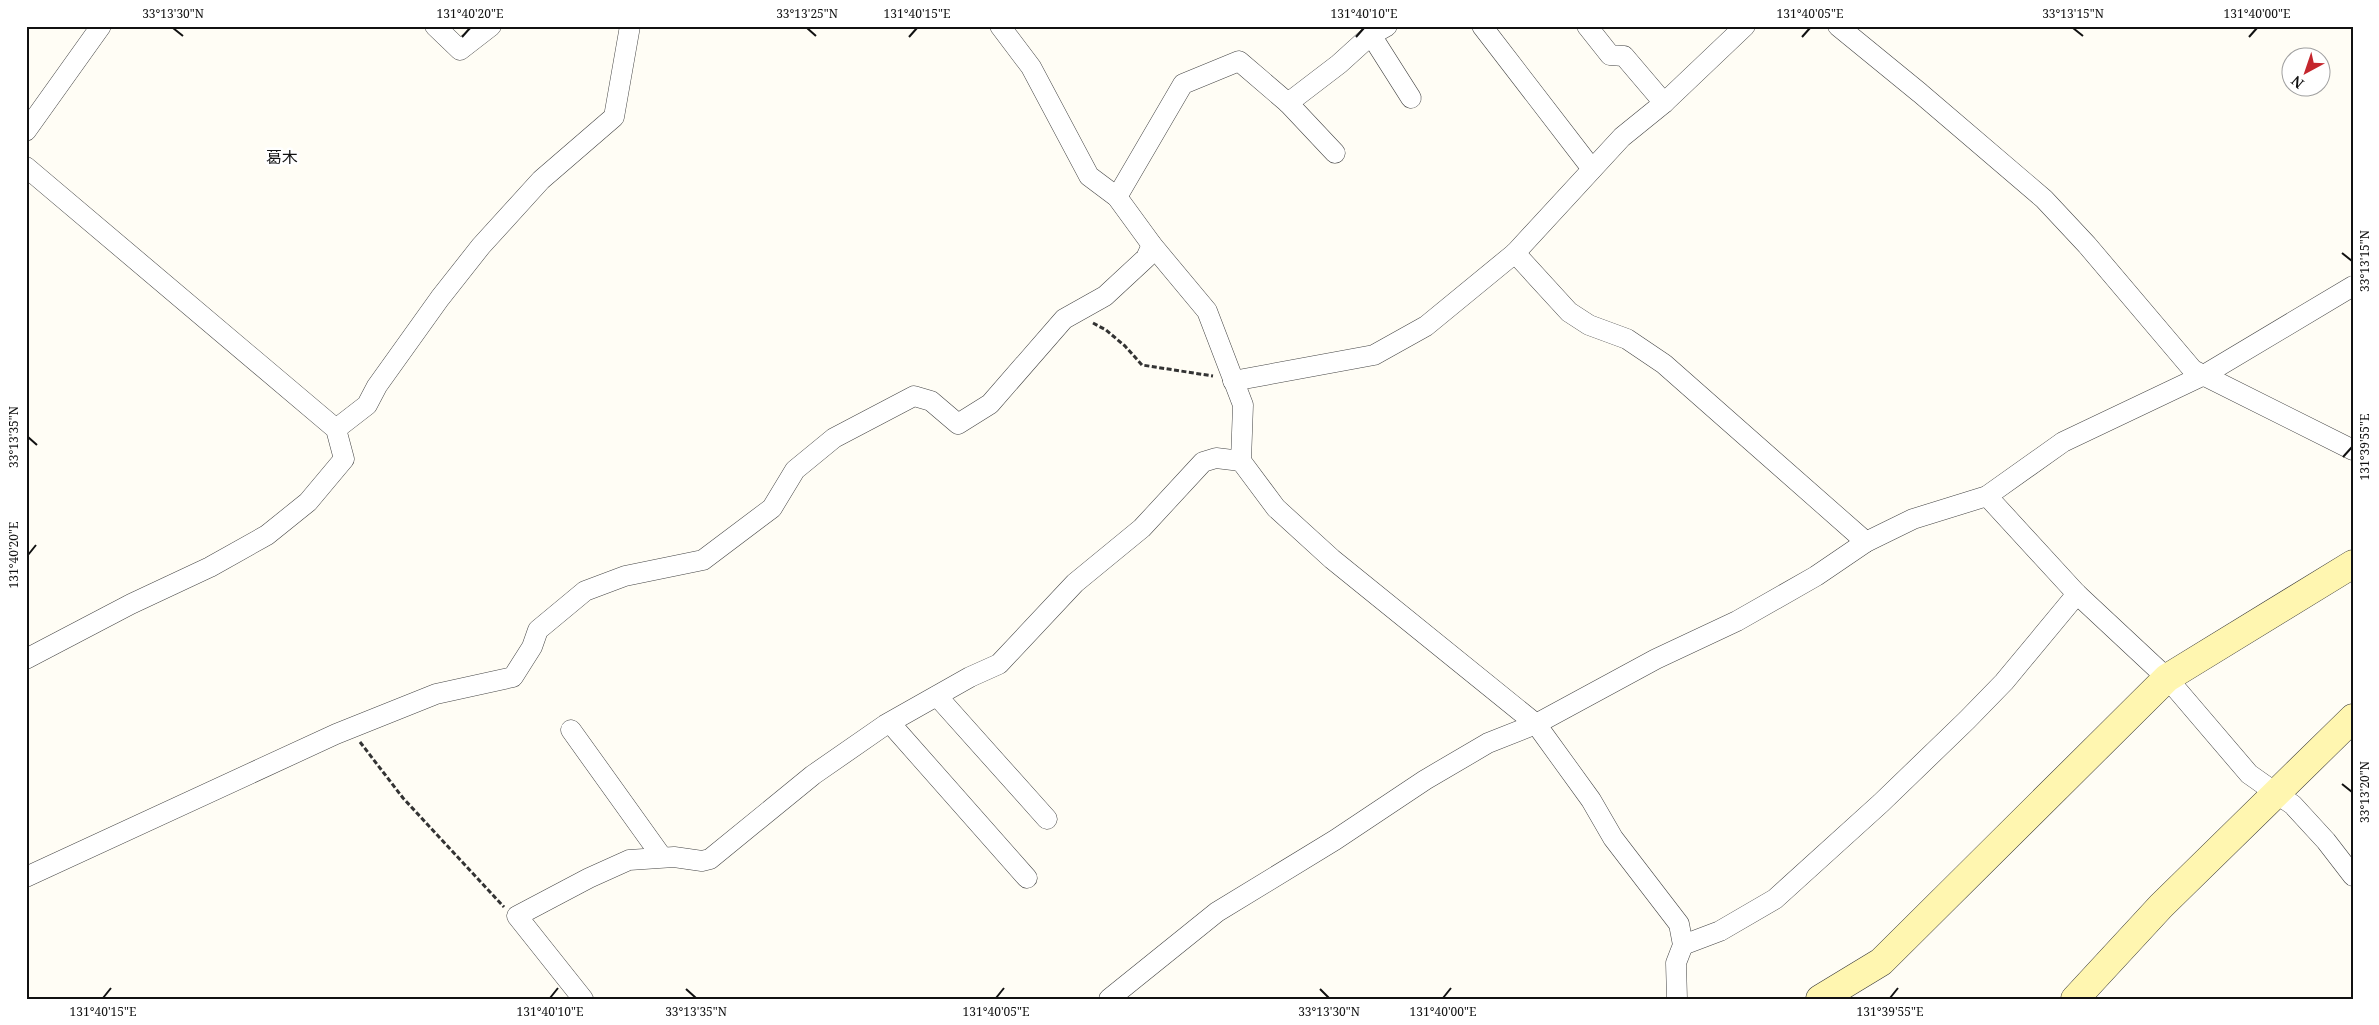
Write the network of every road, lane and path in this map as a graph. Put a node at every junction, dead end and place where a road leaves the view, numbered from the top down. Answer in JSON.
{"nodes":[{"id":1,"x":101,"y":26,"type":"edge"},
{"id":2,"x":435,"y":26,"type":"edge"},
{"id":3,"x":491,"y":26,"type":"edge"},
{"id":4,"x":630,"y":26,"type":"edge"},
{"id":5,"x":1482,"y":26,"type":"edge"},
{"id":6,"x":1587,"y":26,"type":"edge"},
{"id":7,"x":1745,"y":26,"type":"edge"},
{"id":8,"x":1838,"y":26,"type":"edge"},
{"id":9,"x":1008,"y":30,"type":"edge"},
{"id":10,"x":1379,"y":30,"type":"edge"},
{"id":11,"x":1411,"y":98,"type":"dead end"},
{"id":12,"x":1288,"y":103,"type":"junction"},
{"id":13,"x":1664,"y":103,"type":"junction"},
{"id":14,"x":26,"y":131,"type":"edge"},
{"id":15,"x":1335,"y":153,"type":"dead end"},
{"id":16,"x":26,"y":167,"type":"edge"},
{"id":17,"x":1592,"y":169,"type":"junction"},
{"id":18,"x":1117,"y":197,"type":"junction"},
{"id":19,"x":1152,"y":245,"type":"junction"},
{"id":20,"x":1515,"y":253,"type":"junction"},
{"id":21,"x":2353,"y":286,"type":"edge"},
{"id":22,"x":1074,"y":314,"type":"junction"},
{"id":23,"x":2204,"y":375,"type":"junction"},
{"id":24,"x":1233,"y":381,"type":"junction"},
{"id":25,"x":336,"y":428,"type":"junction"},
{"id":26,"x":2353,"y":450,"type":"edge"},
{"id":27,"x":1241,"y":460,"type":"junction"},
{"id":28,"x":1987,"y":496,"type":"junction"},
{"id":29,"x":1866,"y":542,"type":"junction"},
{"id":30,"x":2353,"y":564,"type":"edge"},
{"id":31,"x":2077,"y":594,"type":"junction"},
{"id":32,"x":26,"y":660,"type":"edge"},
{"id":33,"x":2167,"y":678,"type":"junction"},
{"id":34,"x":937,"y":696,"type":"junction"},
{"id":35,"x":2353,"y":718,"type":"edge"},
{"id":36,"x":890,"y":723,"type":"junction"},
{"id":37,"x":1536,"y":724,"type":"junction"},
{"id":38,"x":349,"y":729,"type":"junction"},
{"id":39,"x":571,"y":730,"type":"dead end"},
{"id":40,"x":2276,"y":794,"type":"junction"},
{"id":41,"x":1047,"y":819,"type":"dead end"},
{"id":42,"x":662,"y":857,"type":"junction"},
{"id":43,"x":2353,"y":876,"type":"edge"},
{"id":44,"x":26,"y":877,"type":"edge"},
{"id":45,"x":1027,"y":878,"type":"dead end"},
{"id":46,"x":517,"y":916,"type":"junction"},
{"id":47,"x":1683,"y":945,"type":"junction"},
{"id":48,"x":583,"y":999,"type":"edge"},
{"id":49,"x":1109,"y":999,"type":"edge"},
{"id":50,"x":1677,"y":999,"type":"edge"},
{"id":51,"x":1820,"y":999,"type":"edge"},
{"id":52,"x":2075,"y":999,"type":"edge"}],
"edges":[{"from":1,"to":14,"type":"street"},
{"from":2,"to":3,"type":"street"},
{"from":4,"to":25,"type":"street"},
{"from":5,"to":17,"type":"street"},
{"from":6,"to":13,"type":"street"},
{"from":7,"to":13,"type":"street"},
{"from":8,"to":23,"type":"street"},
{"from":9,"to":18,"type":"street"},
{"from":10,"to":11,"type":"street"},
{"from":10,"to":12,"type":"street"},
{"from":12,"to":15,"type":"street"},
{"from":12,"to":18,"type":"street"},
{"from":13,"to":17,"type":"street"},
{"from":16,"to":25,"type":"street"},
{"from":17,"to":20,"type":"street"},
{"from":18,"to":19,"type":"street"},
{"from":19,"to":22,"type":"street"},
{"from":19,"to":24,"type":"street"},
{"from":20,"to":24,"type":"street"},
{"from":20,"to":29,"type":"street"},
{"from":21,"to":23,"type":"street"},
{"from":22,"to":24,"type":"path"},
{"from":22,"to":38,"type":"street"},
{"from":23,"to":26,"type":"street"},
{"from":23,"to":28,"type":"street"},
{"from":24,"to":27,"type":"street"},
{"from":25,"to":32,"type":"street"},
{"from":27,"to":34,"type":"street"},
{"from":27,"to":37,"type":"street"},
{"from":28,"to":29,"type":"street"},
{"from":28,"to":31,"type":"street"},
{"from":29,"to":37,"type":"street"},
{"from":30,"to":33,"type":"street"},
{"from":31,"to":33,"type":"street"},
{"from":31,"to":47,"type":"street"},
{"from":33,"to":40,"type":"street"},
{"from":33,"to":51,"type":"street"},
{"from":34,"to":36,"type":"street"},
{"from":34,"to":41,"type":"street"},
{"from":35,"to":40,"type":"street"},
{"from":36,"to":42,"type":"street"},
{"from":36,"to":45,"type":"street"},
{"from":37,"to":47,"type":"street"},
{"from":37,"to":49,"type":"street"},
{"from":38,"to":44,"type":"street"},
{"from":38,"to":46,"type":"path"},
{"from":39,"to":42,"type":"street"},
{"from":40,"to":43,"type":"street"},
{"from":40,"to":52,"type":"street"},
{"from":42,"to":46,"type":"street"},
{"from":46,"to":48,"type":"street"},
{"from":47,"to":50,"type":"street"}]}
